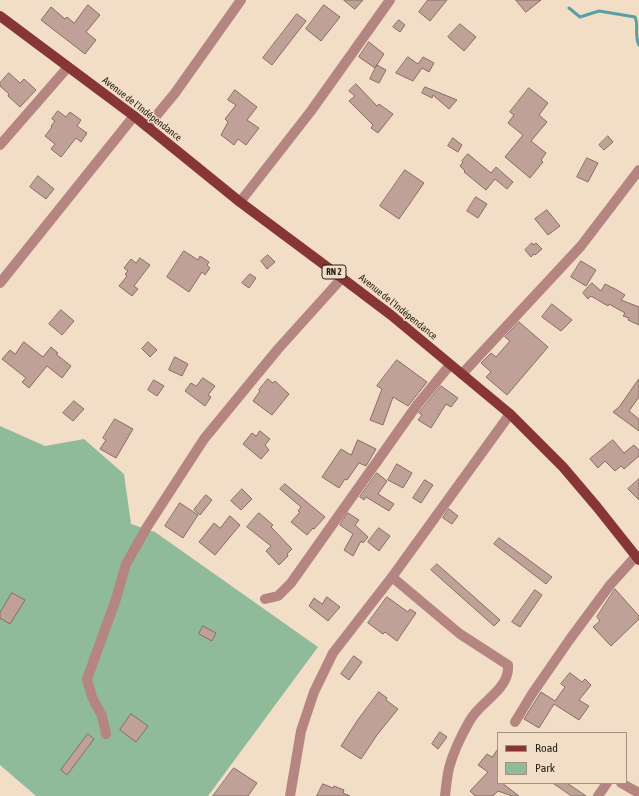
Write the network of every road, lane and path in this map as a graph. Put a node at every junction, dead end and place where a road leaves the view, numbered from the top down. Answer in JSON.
{"nodes":[{"id":1,"x":240,"y":0,"type":"edge"},
{"id":2,"x":390,"y":0,"type":"edge"},
{"id":3,"x":0,"y":16,"type":"edge"},
{"id":4,"x":68,"y":67,"type":"junction"},
{"id":5,"x":134,"y":116,"type":"junction"},
{"id":6,"x":147,"y":127,"type":"junction"},
{"id":7,"x":0,"y":145,"type":"edge"},
{"id":8,"x":639,"y":170,"type":"edge"},
{"id":9,"x":240,"y":202,"type":"junction"},
{"id":10,"x":342,"y":278,"type":"junction"},
{"id":11,"x":0,"y":283,"type":"edge"},
{"id":12,"x":450,"y":365,"type":"junction"},
{"id":13,"x":462,"y":374,"type":"junction"},
{"id":14,"x":510,"y":414,"type":"junction"},
{"id":15,"x":637,"y":558,"type":"edge"},
{"id":16,"x":392,"y":577,"type":"junction"},
{"id":17,"x":265,"y":599,"type":"dead end"},
{"id":18,"x":515,"y":722,"type":"dead end"},
{"id":19,"x":106,"y":734,"type":"dead end"},
{"id":20,"x":606,"y":784,"type":"edge"},
{"id":21,"x":622,"y":784,"type":"edge"},
{"id":22,"x":639,"y":793,"type":"edge"},
{"id":23,"x":290,"y":796,"type":"edge"},
{"id":24,"x":445,"y":796,"type":"edge"},
{"id":25,"x":598,"y":796,"type":"edge"}],
"edges":[{"from":1,"to":6,"type":"street"},
{"from":2,"to":9,"type":"street"},
{"from":3,"to":4,"type":"main road","name":"Avenue de l'Indépendance","number":"RN 2"},
{"from":4,"to":5,"type":"main road","name":"Avenue de l'Indépendance","number":"RN 2"},
{"from":4,"to":7,"type":"street"},
{"from":5,"to":6,"type":"main road","name":"Avenue de l'Indépendance","number":"RN 2"},
{"from":5,"to":11,"type":"street"},
{"from":6,"to":9,"type":"main road","name":"Avenue de l'Indépendance","number":"RN 2"},
{"from":8,"to":13,"type":"street"},
{"from":9,"to":10,"type":"main road","name":"Avenue de l'Indépendance","number":"RN 2"},
{"from":10,"to":12,"type":"main road","name":"Avenue de l'Indépendance","number":"RN 2"},
{"from":10,"to":19,"type":"street"},
{"from":12,"to":13,"type":"main road","name":"Avenue de l'Indépendance","number":"RN 2"},
{"from":12,"to":17,"type":"street"},
{"from":13,"to":14,"type":"main road","name":"Avenue de l'Indépendance","number":"RN 2"},
{"from":14,"to":15,"type":"main road","name":"Avenue de l'Indépendance","number":"RN 2"},
{"from":14,"to":16,"type":"street"},
{"from":15,"to":18,"type":"street"},
{"from":16,"to":23,"type":"street"},
{"from":16,"to":24,"type":"street"},
{"from":20,"to":25,"type":"street"},
{"from":21,"to":22,"type":"street"}]}
